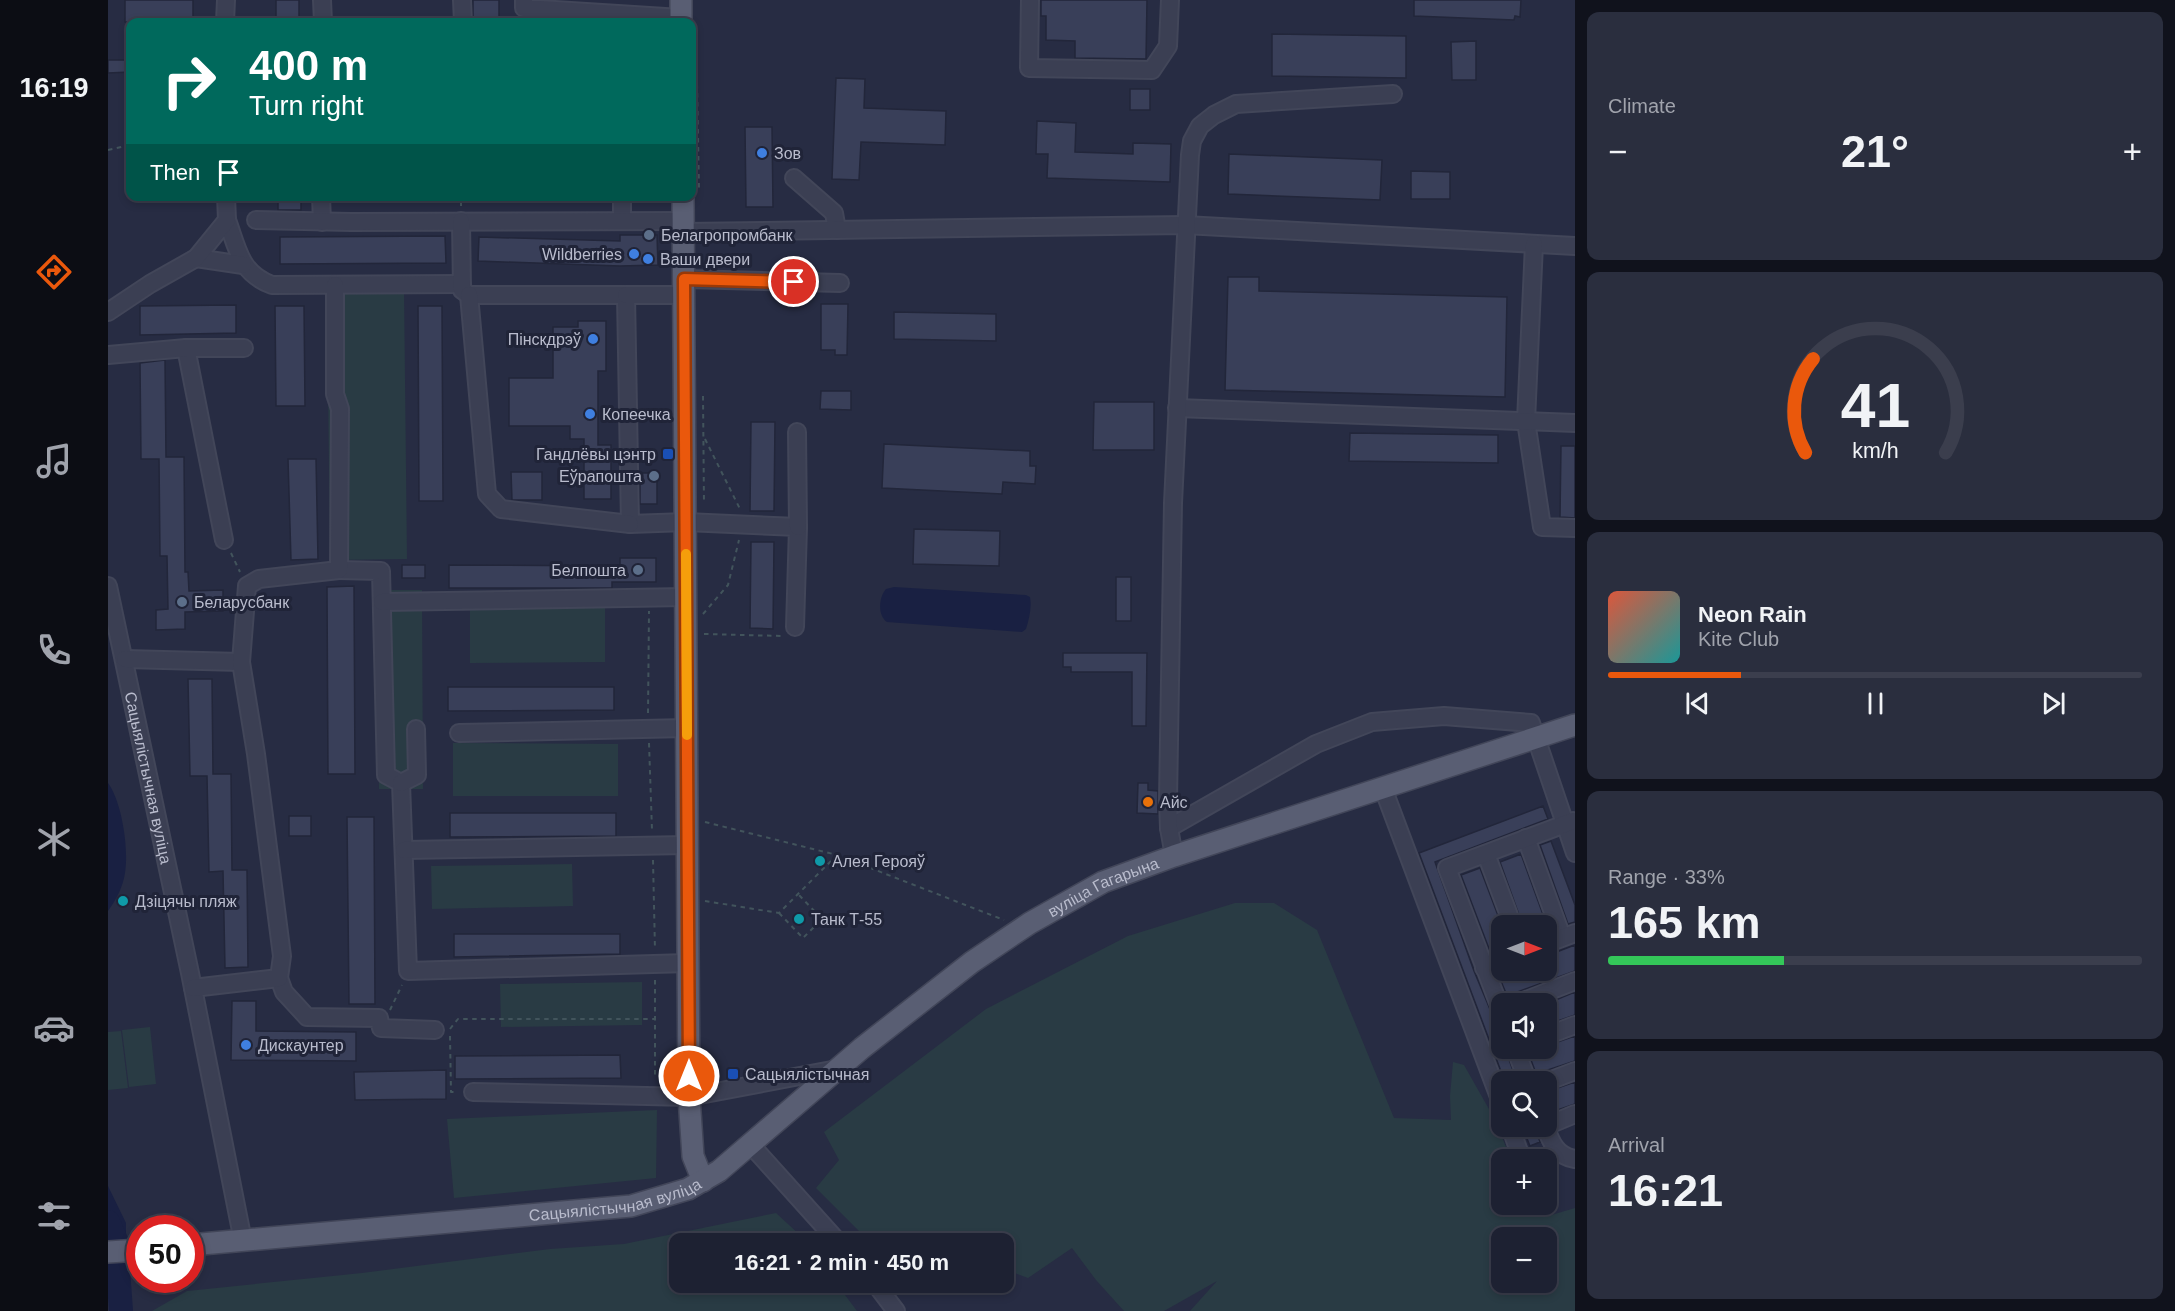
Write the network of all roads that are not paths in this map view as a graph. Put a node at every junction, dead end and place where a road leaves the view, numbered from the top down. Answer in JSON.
{"nodes":[{"id":1,"x":226,"y":0,"type":"edge"},
{"id":2,"x":322,"y":0,"type":"edge"},
{"id":3,"x":462,"y":0,"type":"edge"},
{"id":4,"x":524,"y":0,"type":"edge"},
{"id":5,"x":1030,"y":0,"type":"edge"},
{"id":6,"x":1170,"y":0,"type":"edge"},
{"id":7,"x":681,"y":14,"type":"edge"},
{"id":8,"x":225,"y":18,"type":"edge"},
{"id":9,"x":323,"y":18,"type":"edge"},
{"id":10,"x":463,"y":18,"type":"edge"},
{"id":11,"x":1393,"y":94,"type":"dead end"},
{"id":12,"x":794,"y":177,"type":"dead end"},
{"id":13,"x":226,"y":201,"type":"edge"},
{"id":14,"x":321,"y":201,"type":"edge"},
{"id":15,"x":622,"y":201,"type":"edge"},
{"id":16,"x":683,"y":201,"type":"edge"},
{"id":17,"x":227,"y":220,"type":"junction"},
{"id":18,"x":256,"y":220,"type":"dead end"},
{"id":19,"x":461,"y":221,"type":"junction"},
{"id":20,"x":622,"y":221,"type":"junction"},
{"id":21,"x":322,"y":222,"type":"junction"},
{"id":22,"x":1185,"y":225,"type":"junction"},
{"id":23,"x":684,"y":227,"type":"junction"},
{"id":24,"x":837,"y":230,"type":"junction"},
{"id":25,"x":1534,"y":244,"type":"junction"},
{"id":26,"x":1575,"y":246,"type":"edge"},
{"id":27,"x":196,"y":258,"type":"junction"},
{"id":28,"x":243,"y":265,"type":"junction"},
{"id":29,"x":840,"y":283,"type":"dead end"},
{"id":30,"x":335,"y":285,"type":"junction"},
{"id":31,"x":684,"y":287,"type":"junction"},
{"id":32,"x":465,"y":289,"type":"junction"},
{"id":33,"x":626,"y":295,"type":"junction"},
{"id":34,"x":108,"y":312,"type":"edge"},
{"id":35,"x":186,"y":348,"type":"junction"},
{"id":36,"x":244,"y":348,"type":"dead end"},
{"id":37,"x":108,"y":355,"type":"edge"},
{"id":38,"x":1178,"y":408,"type":"junction"},
{"id":39,"x":1526,"y":421,"type":"junction"},
{"id":40,"x":1575,"y":423,"type":"edge"},
{"id":41,"x":796,"y":432,"type":"dead end"},
{"id":42,"x":691,"y":516,"type":"junction"},
{"id":43,"x":630,"y":524,"type":"junction"},
{"id":44,"x":798,"y":527,"type":"junction"},
{"id":45,"x":1575,"y":528,"type":"edge"},
{"id":46,"x":224,"y":540,"type":"road end"},
{"id":47,"x":339,"y":570,"type":"junction"},
{"id":48,"x":108,"y":586,"type":"edge"},
{"id":49,"x":694,"y":599,"type":"junction"},
{"id":50,"x":382,"y":602,"type":"junction"},
{"id":51,"x":795,"y":627,"type":"road end"},
{"id":52,"x":125,"y":659,"type":"junction"},
{"id":53,"x":241,"y":662,"type":"junction"},
{"id":54,"x":1575,"y":725,"type":"edge"},
{"id":55,"x":687,"y":728,"type":"junction"},
{"id":56,"x":416,"y":729,"type":"dead end"},
{"id":57,"x":459,"y":733,"type":"dead end"},
{"id":58,"x":1535,"y":738,"type":"junction"},
{"id":59,"x":401,"y":783,"type":"junction"},
{"id":60,"x":1383,"y":788,"type":"junction"},
{"id":61,"x":1570,"y":822,"type":"edge"},
{"id":62,"x":1169,"y":828,"type":"junction"},
{"id":63,"x":1526,"y":838,"type":"junction"},
{"id":64,"x":687,"y":845,"type":"junction"},
{"id":65,"x":404,"y":850,"type":"junction"},
{"id":66,"x":1575,"y":852,"type":"edge"},
{"id":67,"x":1486,"y":854,"type":"junction"},
{"id":68,"x":1174,"y":856,"type":"junction"},
{"id":69,"x":1509,"y":915,"type":"edge"},
{"id":70,"x":1569,"y":935,"type":"edge"},
{"id":71,"x":688,"y":963,"type":"junction"},
{"id":72,"x":1491,"y":965,"type":"edge"},
{"id":73,"x":1484,"y":968,"type":"junction"},
{"id":74,"x":279,"y":978,"type":"junction"},
{"id":75,"x":1575,"y":981,"type":"edge"},
{"id":76,"x":193,"y":988,"type":"junction"},
{"id":77,"x":1497,"y":993,"type":"edge"},
{"id":78,"x":1545,"y":993,"type":"edge"},
{"id":79,"x":1575,"y":1025,"type":"edge"},
{"id":80,"x":442,"y":1029,"type":"road end"},
{"id":81,"x":1557,"y":1032,"type":"edge"},
{"id":82,"x":837,"y":1069,"type":"junction"},
{"id":83,"x":1575,"y":1071,"type":"edge"},
{"id":84,"x":1491,"y":1076,"type":"edge"},
{"id":85,"x":1557,"y":1078,"type":"edge"},
{"id":86,"x":473,"y":1092,"type":"road end"},
{"id":87,"x":689,"y":1097,"type":"junction"},
{"id":88,"x":1575,"y":1114,"type":"edge"},
{"id":89,"x":1557,"y":1121,"type":"edge"},
{"id":90,"x":1549,"y":1137,"type":"edge"},
{"id":91,"x":751,"y":1145,"type":"junction"},
{"id":92,"x":1575,"y":1159,"type":"edge"},
{"id":93,"x":703,"y":1181,"type":"junction"},
{"id":94,"x":830,"y":1233,"type":"edge"},
{"id":95,"x":243,"y":1241,"type":"junction"},
{"id":96,"x":204,"y":1244,"type":"edge"},
{"id":97,"x":126,"y":1251,"type":"edge"},
{"id":98,"x":108,"y":1252,"type":"edge"},
{"id":99,"x":882,"y":1293,"type":"edge"},
{"id":100,"x":896,"y":1311,"type":"edge"}],
"edges":[{"from":1,"to":8,"type":"street"},
{"from":2,"to":9,"type":"street"},
{"from":3,"to":10,"type":"street"},
{"from":4,"to":7,"type":"street"},
{"from":5,"to":6,"type":"street"},
{"from":11,"to":22,"type":"street"},
{"from":12,"to":24,"type":"street"},
{"from":13,"to":17,"type":"street"},
{"from":14,"to":21,"type":"street"},
{"from":15,"to":20,"type":"street"},
{"from":16,"to":23,"type":"main road","name":"Сацыялістычная вуліца"},
{"from":17,"to":27,"type":"street"},
{"from":17,"to":28,"type":"street"},
{"from":18,"to":21,"type":"street"},
{"from":19,"to":20,"type":"street"},
{"from":19,"to":21,"type":"street"},
{"from":19,"to":32,"type":"street"},
{"from":20,"to":23,"type":"street"},
{"from":22,"to":24,"type":"street"},
{"from":22,"to":25,"type":"street"},
{"from":22,"to":38,"type":"street"},
{"from":23,"to":24,"type":"street"},
{"from":23,"to":31,"type":"main road","name":"Сацыялістычная вуліца"},
{"from":25,"to":26,"type":"street"},
{"from":25,"to":39,"type":"street"},
{"from":27,"to":28,"type":"street"},
{"from":27,"to":34,"type":"street"},
{"from":28,"to":30,"type":"street"},
{"from":29,"to":31,"type":"street"},
{"from":30,"to":32,"type":"street"},
{"from":30,"to":47,"type":"street"},
{"from":31,"to":33,"type":"street"},
{"from":31,"to":42,"type":"main road","name":"Сацыялістычная вуліца"},
{"from":32,"to":33,"type":"street"},
{"from":32,"to":43,"type":"street"},
{"from":33,"to":43,"type":"street"},
{"from":35,"to":36,"type":"street"},
{"from":35,"to":37,"type":"street"},
{"from":35,"to":46,"type":"street"},
{"from":38,"to":39,"type":"street"},
{"from":38,"to":62,"type":"street"},
{"from":39,"to":40,"type":"street"},
{"from":39,"to":45,"type":"street"},
{"from":41,"to":44,"type":"street"},
{"from":42,"to":43,"type":"street"},
{"from":42,"to":44,"type":"street"},
{"from":42,"to":49,"type":"main road","name":"Сацыялістычная вуліца"},
{"from":44,"to":51,"type":"street"},
{"from":47,"to":50,"type":"street"},
{"from":47,"to":53,"type":"street"},
{"from":48,"to":52,"type":"street","name":"Сацыялістычная вуліца"},
{"from":49,"to":50,"type":"street"},
{"from":49,"to":55,"type":"main road","name":"Сацыялістычная вуліца"},
{"from":50,"to":59,"type":"street"},
{"from":52,"to":53,"type":"street"},
{"from":52,"to":76,"type":"street","name":"Сацыялістычная вуліца"},
{"from":53,"to":74,"type":"street"},
{"from":54,"to":58,"type":"main road","name":"вуліца Гагарына"},
{"from":55,"to":57,"type":"street"},
{"from":55,"to":64,"type":"main road","name":"Сацыялістычная вуліца"},
{"from":56,"to":59,"type":"street"},
{"from":58,"to":60,"type":"main road","name":"вуліца Гагарына"},
{"from":58,"to":61,"type":"street"},
{"from":58,"to":62,"type":"street"},
{"from":59,"to":65,"type":"street"},
{"from":60,"to":68,"type":"main road","name":"вуліца Гагарына"},
{"from":60,"to":84,"type":"street"},
{"from":61,"to":63,"type":"street"},
{"from":61,"to":66,"type":"street"},
{"from":62,"to":68,"type":"street"},
{"from":63,"to":67,"type":"street"},
{"from":63,"to":70,"type":"street"},
{"from":64,"to":65,"type":"street"},
{"from":64,"to":71,"type":"main road","name":"Сацыялістычная вуліца"},
{"from":65,"to":71,"type":"street"},
{"from":67,"to":69,"type":"street"},
{"from":67,"to":73,"type":"street"},
{"from":68,"to":82,"type":"main road","name":"вуліца Гагарына"},
{"from":71,"to":87,"type":"main road","name":"Сацыялістычная вуліца"},
{"from":72,"to":73,"type":"street"},
{"from":73,"to":77,"type":"street"},
{"from":74,"to":76,"type":"street"},
{"from":74,"to":80,"type":"street"},
{"from":75,"to":78,"type":"street"},
{"from":76,"to":95,"type":"street","name":"Сацыялістычная вуліца"},
{"from":79,"to":81,"type":"street"},
{"from":82,"to":87,"type":"street"},
{"from":82,"to":91,"type":"main road","name":"вуліца Гагарына"},
{"from":83,"to":85,"type":"street"},
{"from":86,"to":87,"type":"street"},
{"from":87,"to":93,"type":"main road","name":"Сацыялістычная вуліца"},
{"from":88,"to":89,"type":"street"},
{"from":90,"to":92,"type":"street"},
{"from":91,"to":93,"type":"main road","name":"вуліца Гагарына"},
{"from":91,"to":94,"type":"street"},
{"from":93,"to":95,"type":"main road","name":"Сацыялістычная вуліца"},
{"from":95,"to":96,"type":"main road"},
{"from":97,"to":98,"type":"main road"},
{"from":99,"to":100,"type":"street"}]}
